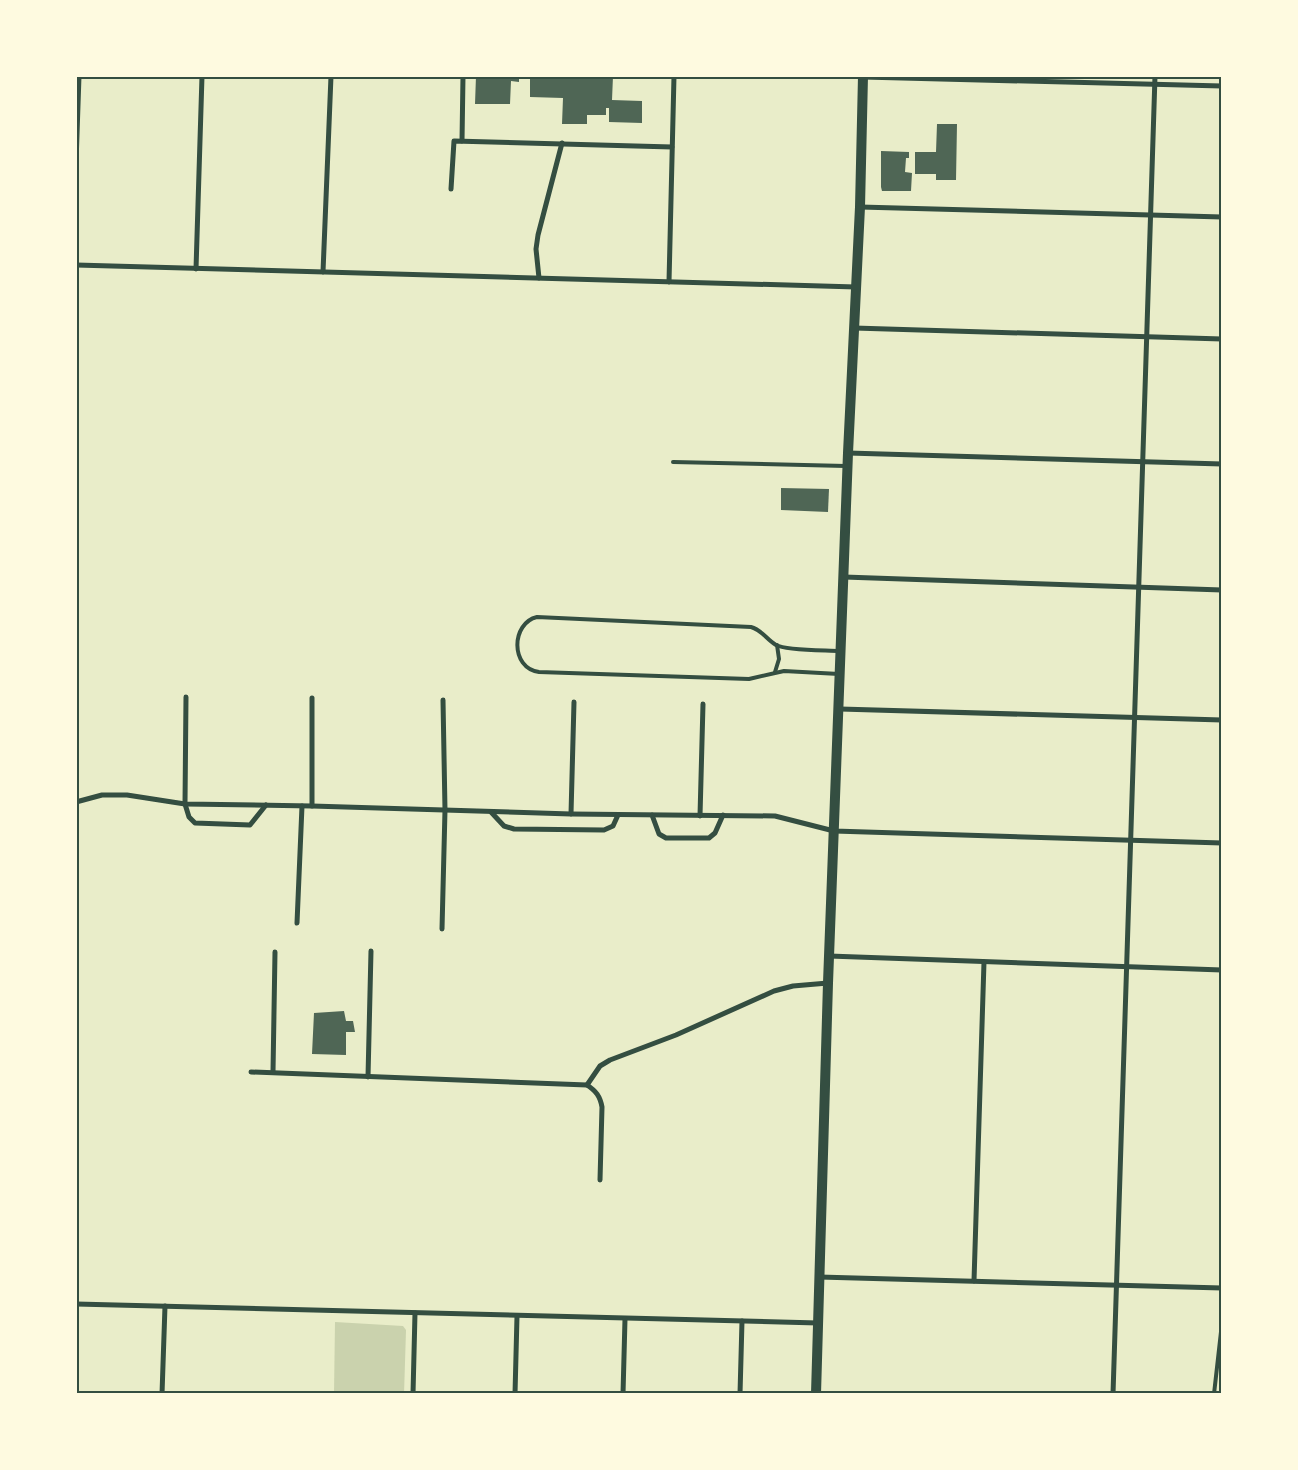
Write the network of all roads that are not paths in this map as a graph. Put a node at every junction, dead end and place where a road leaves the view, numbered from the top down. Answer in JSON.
{"nodes":[{"id":1,"x":79,"y":76,"type":"edge"},
{"id":2,"x":202,"y":76,"type":"edge"},
{"id":3,"x":331,"y":76,"type":"edge"},
{"id":4,"x":463,"y":76,"type":"edge"},
{"id":5,"x":674,"y":76,"type":"edge"},
{"id":6,"x":863,"y":76,"type":"edge"},
{"id":7,"x":1155,"y":76,"type":"edge"},
{"id":8,"x":1155,"y":84,"type":"junction"},
{"id":9,"x":1222,"y":86,"type":"edge"},
{"id":10,"x":462,"y":141,"type":"junction"},
{"id":11,"x":562,"y":143,"type":"junction"},
{"id":12,"x":672,"y":147,"type":"junction"},
{"id":13,"x":76,"y":163,"type":"edge"},
{"id":14,"x":452,"y":189,"type":"dead end"},
{"id":15,"x":860,"y":206,"type":"junction"},
{"id":16,"x":1151,"y":215,"type":"junction"},
{"id":17,"x":1222,"y":217,"type":"edge"},
{"id":18,"x":76,"y":265,"type":"edge"},
{"id":19,"x":196,"y":269,"type":"junction"},
{"id":20,"x":323,"y":272,"type":"junction"},
{"id":21,"x":539,"y":278,"type":"junction"},
{"id":22,"x":669,"y":282,"type":"junction"},
{"id":23,"x":857,"y":287,"type":"junction"},
{"id":24,"x":854,"y":328,"type":"junction"},
{"id":25,"x":1147,"y":337,"type":"junction"},
{"id":26,"x":1222,"y":339,"type":"edge"},
{"id":27,"x":848,"y":453,"type":"junction"},
{"id":28,"x":673,"y":462,"type":"dead end"},
{"id":29,"x":1143,"y":462,"type":"junction"},
{"id":30,"x":1222,"y":464,"type":"edge"},
{"id":31,"x":848,"y":466,"type":"junction"},
{"id":32,"x":844,"y":577,"type":"junction"},
{"id":33,"x":1139,"y":587,"type":"junction"},
{"id":34,"x":1222,"y":590,"type":"edge"},
{"id":35,"x":777,"y":645,"type":"junction"},
{"id":36,"x":842,"y":651,"type":"junction"},
{"id":37,"x":776,"y":672,"type":"junction"},
{"id":38,"x":841,"y":674,"type":"junction"},
{"id":39,"x":186,"y":697,"type":"dead end"},
{"id":40,"x":312,"y":698,"type":"dead end"},
{"id":41,"x":443,"y":700,"type":"dead end"},
{"id":42,"x":574,"y":702,"type":"dead end"},
{"id":43,"x":703,"y":704,"type":"dead end"},
{"id":44,"x":840,"y":709,"type":"junction"},
{"id":45,"x":1135,"y":718,"type":"junction"},
{"id":46,"x":1222,"y":720,"type":"edge"},
{"id":47,"x":76,"y":802,"type":"edge"},
{"id":48,"x":185,"y":804,"type":"junction"},
{"id":49,"x":266,"y":805,"type":"junction"},
{"id":50,"x":302,"y":806,"type":"junction"},
{"id":51,"x":312,"y":806,"type":"junction"},
{"id":52,"x":445,"y":810,"type":"junction"},
{"id":53,"x":491,"y":812,"type":"junction"},
{"id":54,"x":571,"y":814,"type":"junction"},
{"id":55,"x":618,"y":815,"type":"junction"},
{"id":56,"x":652,"y":815,"type":"junction"},
{"id":57,"x":724,"y":815,"type":"junction"},
{"id":58,"x":700,"y":816,"type":"junction"},
{"id":59,"x":834,"y":831,"type":"junction"},
{"id":60,"x":1131,"y":841,"type":"junction"},
{"id":61,"x":1222,"y":844,"type":"edge"},
{"id":62,"x":297,"y":923,"type":"dead end"},
{"id":63,"x":442,"y":929,"type":"dead end"},
{"id":64,"x":371,"y":951,"type":"dead end"},
{"id":65,"x":275,"y":952,"type":"dead end"},
{"id":66,"x":829,"y":956,"type":"junction"},
{"id":67,"x":984,"y":962,"type":"junction"},
{"id":68,"x":1126,"y":967,"type":"junction"},
{"id":69,"x":1222,"y":970,"type":"edge"},
{"id":70,"x":828,"y":983,"type":"junction"},
{"id":71,"x":251,"y":1072,"type":"dead end"},
{"id":72,"x":273,"y":1072,"type":"junction"},
{"id":73,"x":368,"y":1077,"type":"junction"},
{"id":74,"x":587,"y":1086,"type":"junction"},
{"id":75,"x":600,"y":1180,"type":"dead end"},
{"id":76,"x":818,"y":1277,"type":"junction"},
{"id":77,"x":974,"y":1281,"type":"junction"},
{"id":78,"x":1116,"y":1285,"type":"junction"},
{"id":79,"x":1222,"y":1288,"type":"edge"},
{"id":80,"x":76,"y":1304,"type":"edge"},
{"id":81,"x":165,"y":1306,"type":"junction"},
{"id":82,"x":415,"y":1312,"type":"junction"},
{"id":83,"x":517,"y":1316,"type":"junction"},
{"id":84,"x":625,"y":1318,"type":"junction"},
{"id":85,"x":742,"y":1322,"type":"junction"},
{"id":86,"x":1222,"y":1323,"type":"edge"},
{"id":87,"x":818,"y":1324,"type":"junction"},
{"id":88,"x":162,"y":1394,"type":"edge"},
{"id":89,"x":413,"y":1394,"type":"edge"},
{"id":90,"x":516,"y":1394,"type":"edge"},
{"id":91,"x":624,"y":1394,"type":"edge"},
{"id":92,"x":740,"y":1394,"type":"edge"},
{"id":93,"x":816,"y":1394,"type":"edge"},
{"id":94,"x":1113,"y":1394,"type":"edge"},
{"id":95,"x":1214,"y":1394,"type":"edge"}],
"edges":[{"from":1,"to":13,"type":"street"},
{"from":2,"to":19,"type":"street"},
{"from":3,"to":20,"type":"street"},
{"from":4,"to":10,"type":"street"},
{"from":5,"to":12,"type":"street"},
{"from":6,"to":8,"type":"street"},
{"from":6,"to":15,"type":"main road"},
{"from":7,"to":8,"type":"street"},
{"from":8,"to":9,"type":"street"},
{"from":8,"to":16,"type":"street"},
{"from":10,"to":11,"type":"street"},
{"from":10,"to":14,"type":"street"},
{"from":11,"to":12,"type":"street"},
{"from":11,"to":21,"type":"street"},
{"from":12,"to":22,"type":"street"},
{"from":15,"to":16,"type":"street"},
{"from":15,"to":23,"type":"main road"},
{"from":16,"to":17,"type":"street"},
{"from":16,"to":25,"type":"street"},
{"from":18,"to":19,"type":"street"},
{"from":19,"to":20,"type":"street"},
{"from":20,"to":21,"type":"street"},
{"from":21,"to":22,"type":"street"},
{"from":22,"to":23,"type":"street"},
{"from":23,"to":24,"type":"main road"},
{"from":24,"to":25,"type":"street"},
{"from":24,"to":27,"type":"main road"},
{"from":25,"to":26,"type":"street"},
{"from":25,"to":29,"type":"street"},
{"from":27,"to":29,"type":"street"},
{"from":27,"to":31,"type":"main road"},
{"from":28,"to":31,"type":"lane"},
{"from":29,"to":30,"type":"street"},
{"from":29,"to":33,"type":"street"},
{"from":31,"to":32,"type":"main road"},
{"from":32,"to":33,"type":"street"},
{"from":32,"to":36,"type":"main road"},
{"from":33,"to":34,"type":"street"},
{"from":33,"to":45,"type":"street"},
{"from":35,"to":36,"type":"lane"},
{"from":35,"to":37,"type":"lane"},
{"from":35,"to":37,"type":"lane"},
{"from":36,"to":38,"type":"main road"},
{"from":37,"to":38,"type":"lane"},
{"from":38,"to":44,"type":"main road"},
{"from":39,"to":48,"type":"street"},
{"from":40,"to":51,"type":"street"},
{"from":41,"to":52,"type":"street"},
{"from":42,"to":54,"type":"street"},
{"from":43,"to":58,"type":"street"},
{"from":44,"to":45,"type":"street"},
{"from":44,"to":59,"type":"main road"},
{"from":45,"to":46,"type":"street"},
{"from":45,"to":60,"type":"street"},
{"from":47,"to":48,"type":"street"},
{"from":48,"to":49,"type":"street"},
{"from":48,"to":49,"type":"street"},
{"from":49,"to":50,"type":"street"},
{"from":50,"to":51,"type":"street"},
{"from":50,"to":62,"type":"street"},
{"from":51,"to":52,"type":"street"},
{"from":52,"to":53,"type":"street"},
{"from":52,"to":63,"type":"street"},
{"from":53,"to":54,"type":"street"},
{"from":53,"to":55,"type":"street"},
{"from":54,"to":55,"type":"street"},
{"from":55,"to":56,"type":"street"},
{"from":56,"to":57,"type":"street"},
{"from":56,"to":58,"type":"street"},
{"from":57,"to":58,"type":"street"},
{"from":57,"to":59,"type":"street"},
{"from":59,"to":60,"type":"street"},
{"from":59,"to":66,"type":"main road"},
{"from":60,"to":61,"type":"street"},
{"from":60,"to":68,"type":"street"},
{"from":64,"to":73,"type":"street"},
{"from":65,"to":72,"type":"street"},
{"from":66,"to":67,"type":"street"},
{"from":66,"to":70,"type":"main road"},
{"from":67,"to":68,"type":"street"},
{"from":67,"to":77,"type":"street"},
{"from":68,"to":69,"type":"street"},
{"from":68,"to":78,"type":"street"},
{"from":70,"to":74,"type":"street"},
{"from":70,"to":76,"type":"main road"},
{"from":71,"to":72,"type":"street"},
{"from":72,"to":73,"type":"street"},
{"from":73,"to":74,"type":"street"},
{"from":74,"to":75,"type":"street"},
{"from":76,"to":77,"type":"street"},
{"from":76,"to":87,"type":"main road"},
{"from":77,"to":78,"type":"street"},
{"from":78,"to":79,"type":"street"},
{"from":78,"to":94,"type":"street"},
{"from":80,"to":81,"type":"street"},
{"from":81,"to":82,"type":"street"},
{"from":81,"to":88,"type":"street"},
{"from":82,"to":83,"type":"street"},
{"from":82,"to":89,"type":"street"},
{"from":83,"to":84,"type":"street"},
{"from":83,"to":90,"type":"street"},
{"from":84,"to":85,"type":"street"},
{"from":84,"to":91,"type":"street"},
{"from":85,"to":87,"type":"street"},
{"from":85,"to":92,"type":"street"},
{"from":86,"to":95,"type":"lane"},
{"from":87,"to":93,"type":"main road"}]}
